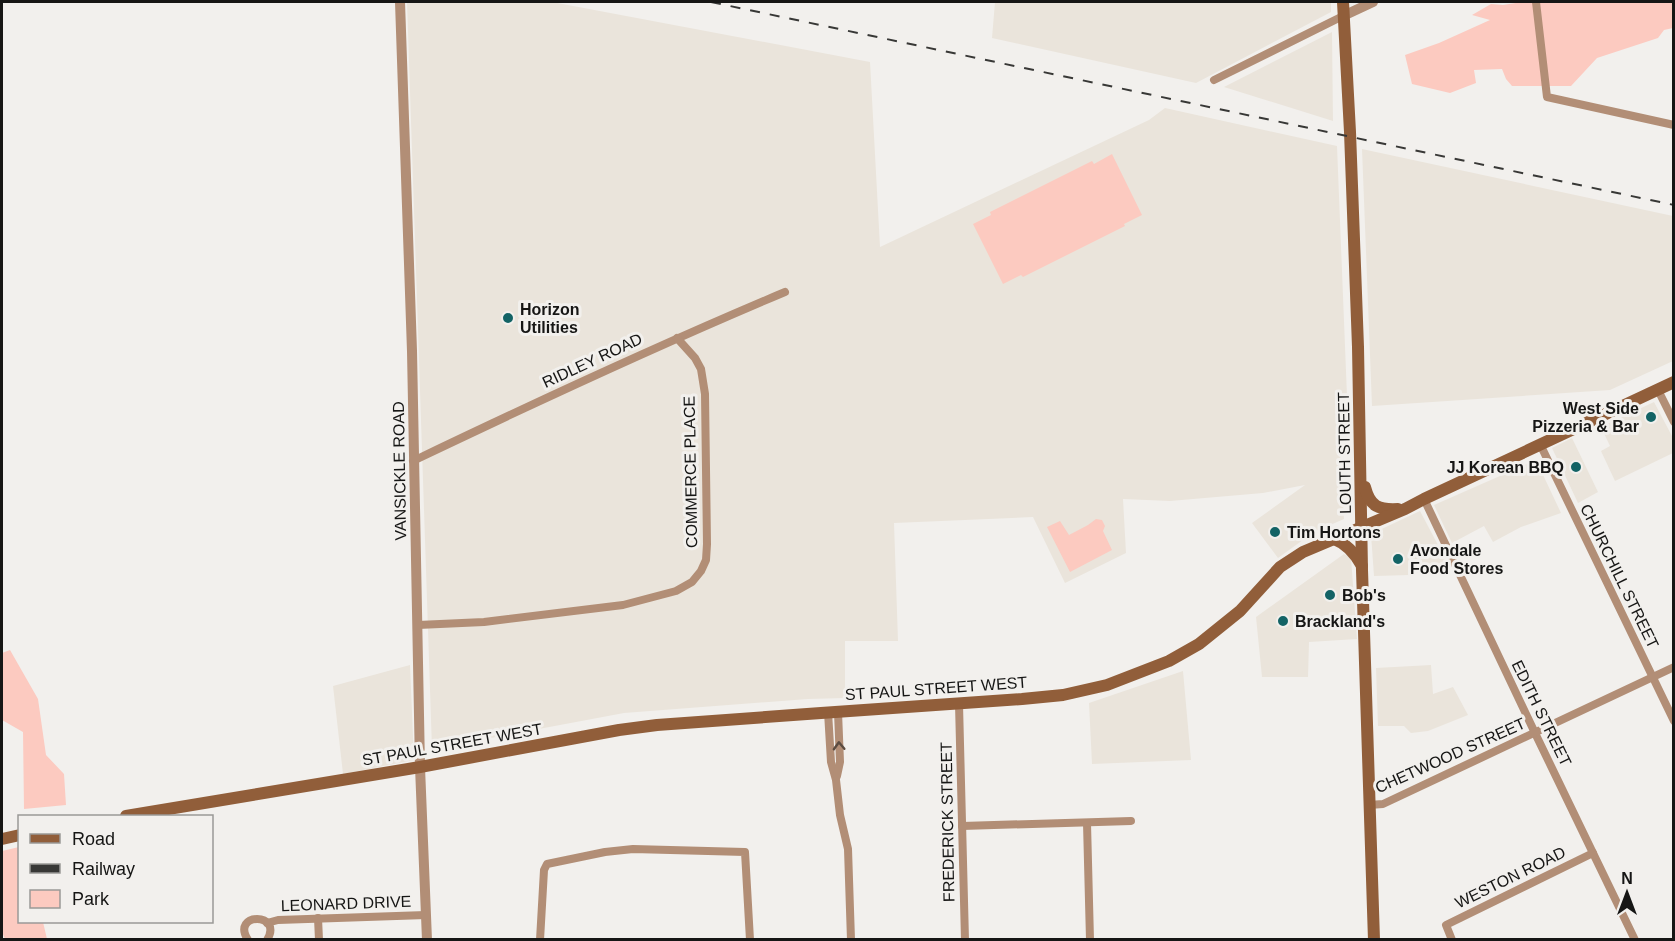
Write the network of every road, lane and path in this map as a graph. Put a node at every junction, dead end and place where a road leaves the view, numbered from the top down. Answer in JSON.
{"nodes":[{"id":1,"x":400,"y":2,"type":"edge"},
{"id":2,"x":1343,"y":2,"type":"edge"},
{"id":3,"x":1373,"y":2,"type":"edge"},
{"id":4,"x":1536,"y":2,"type":"edge"},
{"id":5,"x":1343,"y":16,"type":"junction"},
{"id":6,"x":1214,"y":80,"type":"dead end"},
{"id":7,"x":1674,"y":125,"type":"edge"},
{"id":8,"x":785,"y":292,"type":"dead end"},
{"id":9,"x":677,"y":338,"type":"junction"},
{"id":10,"x":1674,"y":382,"type":"edge"},
{"id":11,"x":1658,"y":390,"type":"junction"},
{"id":12,"x":1674,"y":422,"type":"edge"},
{"id":13,"x":1540,"y":444,"type":"junction"},
{"id":14,"x":413,"y":461,"type":"junction"},
{"id":15,"x":1360,"y":466,"type":"junction"},
{"id":16,"x":1424,"y":499,"type":"junction"},
{"id":17,"x":1405,"y":509,"type":"junction"},
{"id":18,"x":1362,"y":526,"type":"junction"},
{"id":19,"x":1334,"y":539,"type":"junction"},
{"id":20,"x":1362,"y":566,"type":"junction"},
{"id":21,"x":418,"y":625,"type":"junction"},
{"id":22,"x":1674,"y":667,"type":"edge"},
{"id":23,"x":1652,"y":677,"type":"junction"},
{"id":24,"x":959,"y":704,"type":"junction"},
{"id":25,"x":833,"y":712,"type":"junction"},
{"id":26,"x":1674,"y":721,"type":"edge"},
{"id":27,"x":1535,"y":733,"type":"junction"},
{"id":28,"x":420,"y":767,"type":"junction"},
{"id":29,"x":1369,"y":805,"type":"junction"},
{"id":30,"x":132,"y":815,"type":"edge"},
{"id":31,"x":1131,"y":821,"type":"dead end"},
{"id":32,"x":1087,"y":823,"type":"junction"},
{"id":33,"x":962,"y":826,"type":"junction"},
{"id":34,"x":18,"y":835,"type":"edge"},
{"id":35,"x":2,"y":839,"type":"edge"},
{"id":36,"x":1593,"y":853,"type":"junction"},
{"id":37,"x":426,"y":915,"type":"junction"},
{"id":38,"x":318,"y":918,"type":"junction"},
{"id":39,"x":267,"y":923,"type":"junction"},
{"id":40,"x":248,"y":939,"type":"edge"},
{"id":41,"x":267,"y":939,"type":"edge"},
{"id":42,"x":319,"y":939,"type":"edge"},
{"id":43,"x":427,"y":939,"type":"edge"},
{"id":44,"x":540,"y":939,"type":"edge"},
{"id":45,"x":750,"y":939,"type":"edge"},
{"id":46,"x":851,"y":939,"type":"edge"},
{"id":47,"x":965,"y":939,"type":"edge"},
{"id":48,"x":1090,"y":939,"type":"edge"},
{"id":49,"x":1374,"y":939,"type":"edge"},
{"id":50,"x":1452,"y":939,"type":"edge"},
{"id":51,"x":1635,"y":939,"type":"edge"}],
"edges":[{"from":1,"to":14,"type":"street","name":"VANSICKLE ROAD"},
{"from":2,"to":5,"type":"main road","name":"LOUTH STREET"},
{"from":3,"to":5,"type":"street"},
{"from":4,"to":7,"type":"street"},
{"from":5,"to":6,"type":"street"},
{"from":5,"to":15,"type":"main road","name":"LOUTH STREET"},
{"from":8,"to":9,"type":"street","name":"RIDLEY ROAD"},
{"from":9,"to":14,"type":"street","name":"RIDLEY ROAD"},
{"from":9,"to":21,"type":"street","name":"COMMERCE PLACE"},
{"from":10,"to":11,"type":"main road","name":"ST PAUL STREET WEST"},
{"from":11,"to":12,"type":"street"},
{"from":11,"to":13,"type":"main road","name":"ST PAUL STREET WEST"},
{"from":13,"to":16,"type":"main road","name":"ST PAUL STREET WEST"},
{"from":13,"to":23,"type":"street","name":"CHURCHILL STREET"},
{"from":14,"to":21,"type":"street","name":"VANSICKLE ROAD"},
{"from":15,"to":17,"type":"main road"},
{"from":15,"to":18,"type":"main road","name":"LOUTH STREET"},
{"from":16,"to":17,"type":"main road","name":"ST PAUL STREET WEST"},
{"from":16,"to":27,"type":"street","name":"EDITH STREET"},
{"from":17,"to":18,"type":"main road","name":"ST PAUL STREET WEST"},
{"from":18,"to":19,"type":"main road","name":"ST PAUL STREET WEST"},
{"from":18,"to":20,"type":"main road","name":"LOUTH STREET"},
{"from":19,"to":20,"type":"main road"},
{"from":19,"to":24,"type":"main road","name":"ST PAUL STREET WEST"},
{"from":20,"to":29,"type":"main road","name":"LOUTH STREET"},
{"from":21,"to":28,"type":"street","name":"VANSICKLE ROAD"},
{"from":22,"to":23,"type":"street","name":"CHETWOOD STREET"},
{"from":23,"to":26,"type":"street","name":"CHURCHILL STREET"},
{"from":23,"to":27,"type":"street","name":"CHETWOOD STREET"},
{"from":24,"to":25,"type":"main road","name":"ST PAUL STREET WEST"},
{"from":24,"to":33,"type":"street","name":"FREDERICK STREET"},
{"from":25,"to":28,"type":"main road","name":"ST PAUL STREET WEST"},
{"from":25,"to":46,"type":"street"},
{"from":27,"to":29,"type":"street","name":"CHETWOOD STREET"},
{"from":27,"to":36,"type":"street","name":"EDITH STREET"},
{"from":28,"to":30,"type":"main road","name":"ST PAUL STREET WEST"},
{"from":28,"to":37,"type":"street","name":"VANSICKLE ROAD"},
{"from":29,"to":49,"type":"main road","name":"LOUTH STREET"},
{"from":31,"to":32,"type":"street"},
{"from":32,"to":33,"type":"street"},
{"from":32,"to":48,"type":"street"},
{"from":33,"to":47,"type":"street","name":"FREDERICK STREET"},
{"from":34,"to":35,"type":"main road"},
{"from":36,"to":50,"type":"street","name":"WESTON ROAD"},
{"from":36,"to":51,"type":"street","name":"EDITH STREET"},
{"from":37,"to":38,"type":"street","name":"LEONARD DRIVE"},
{"from":37,"to":43,"type":"street","name":"VANSICKLE ROAD"},
{"from":38,"to":39,"type":"street","name":"LEONARD DRIVE"},
{"from":38,"to":42,"type":"street"},
{"from":39,"to":40,"type":"street","name":"LEONARD DRIVE"},
{"from":39,"to":41,"type":"street","name":"LEONARD DRIVE"},
{"from":44,"to":45,"type":"street"}]}
